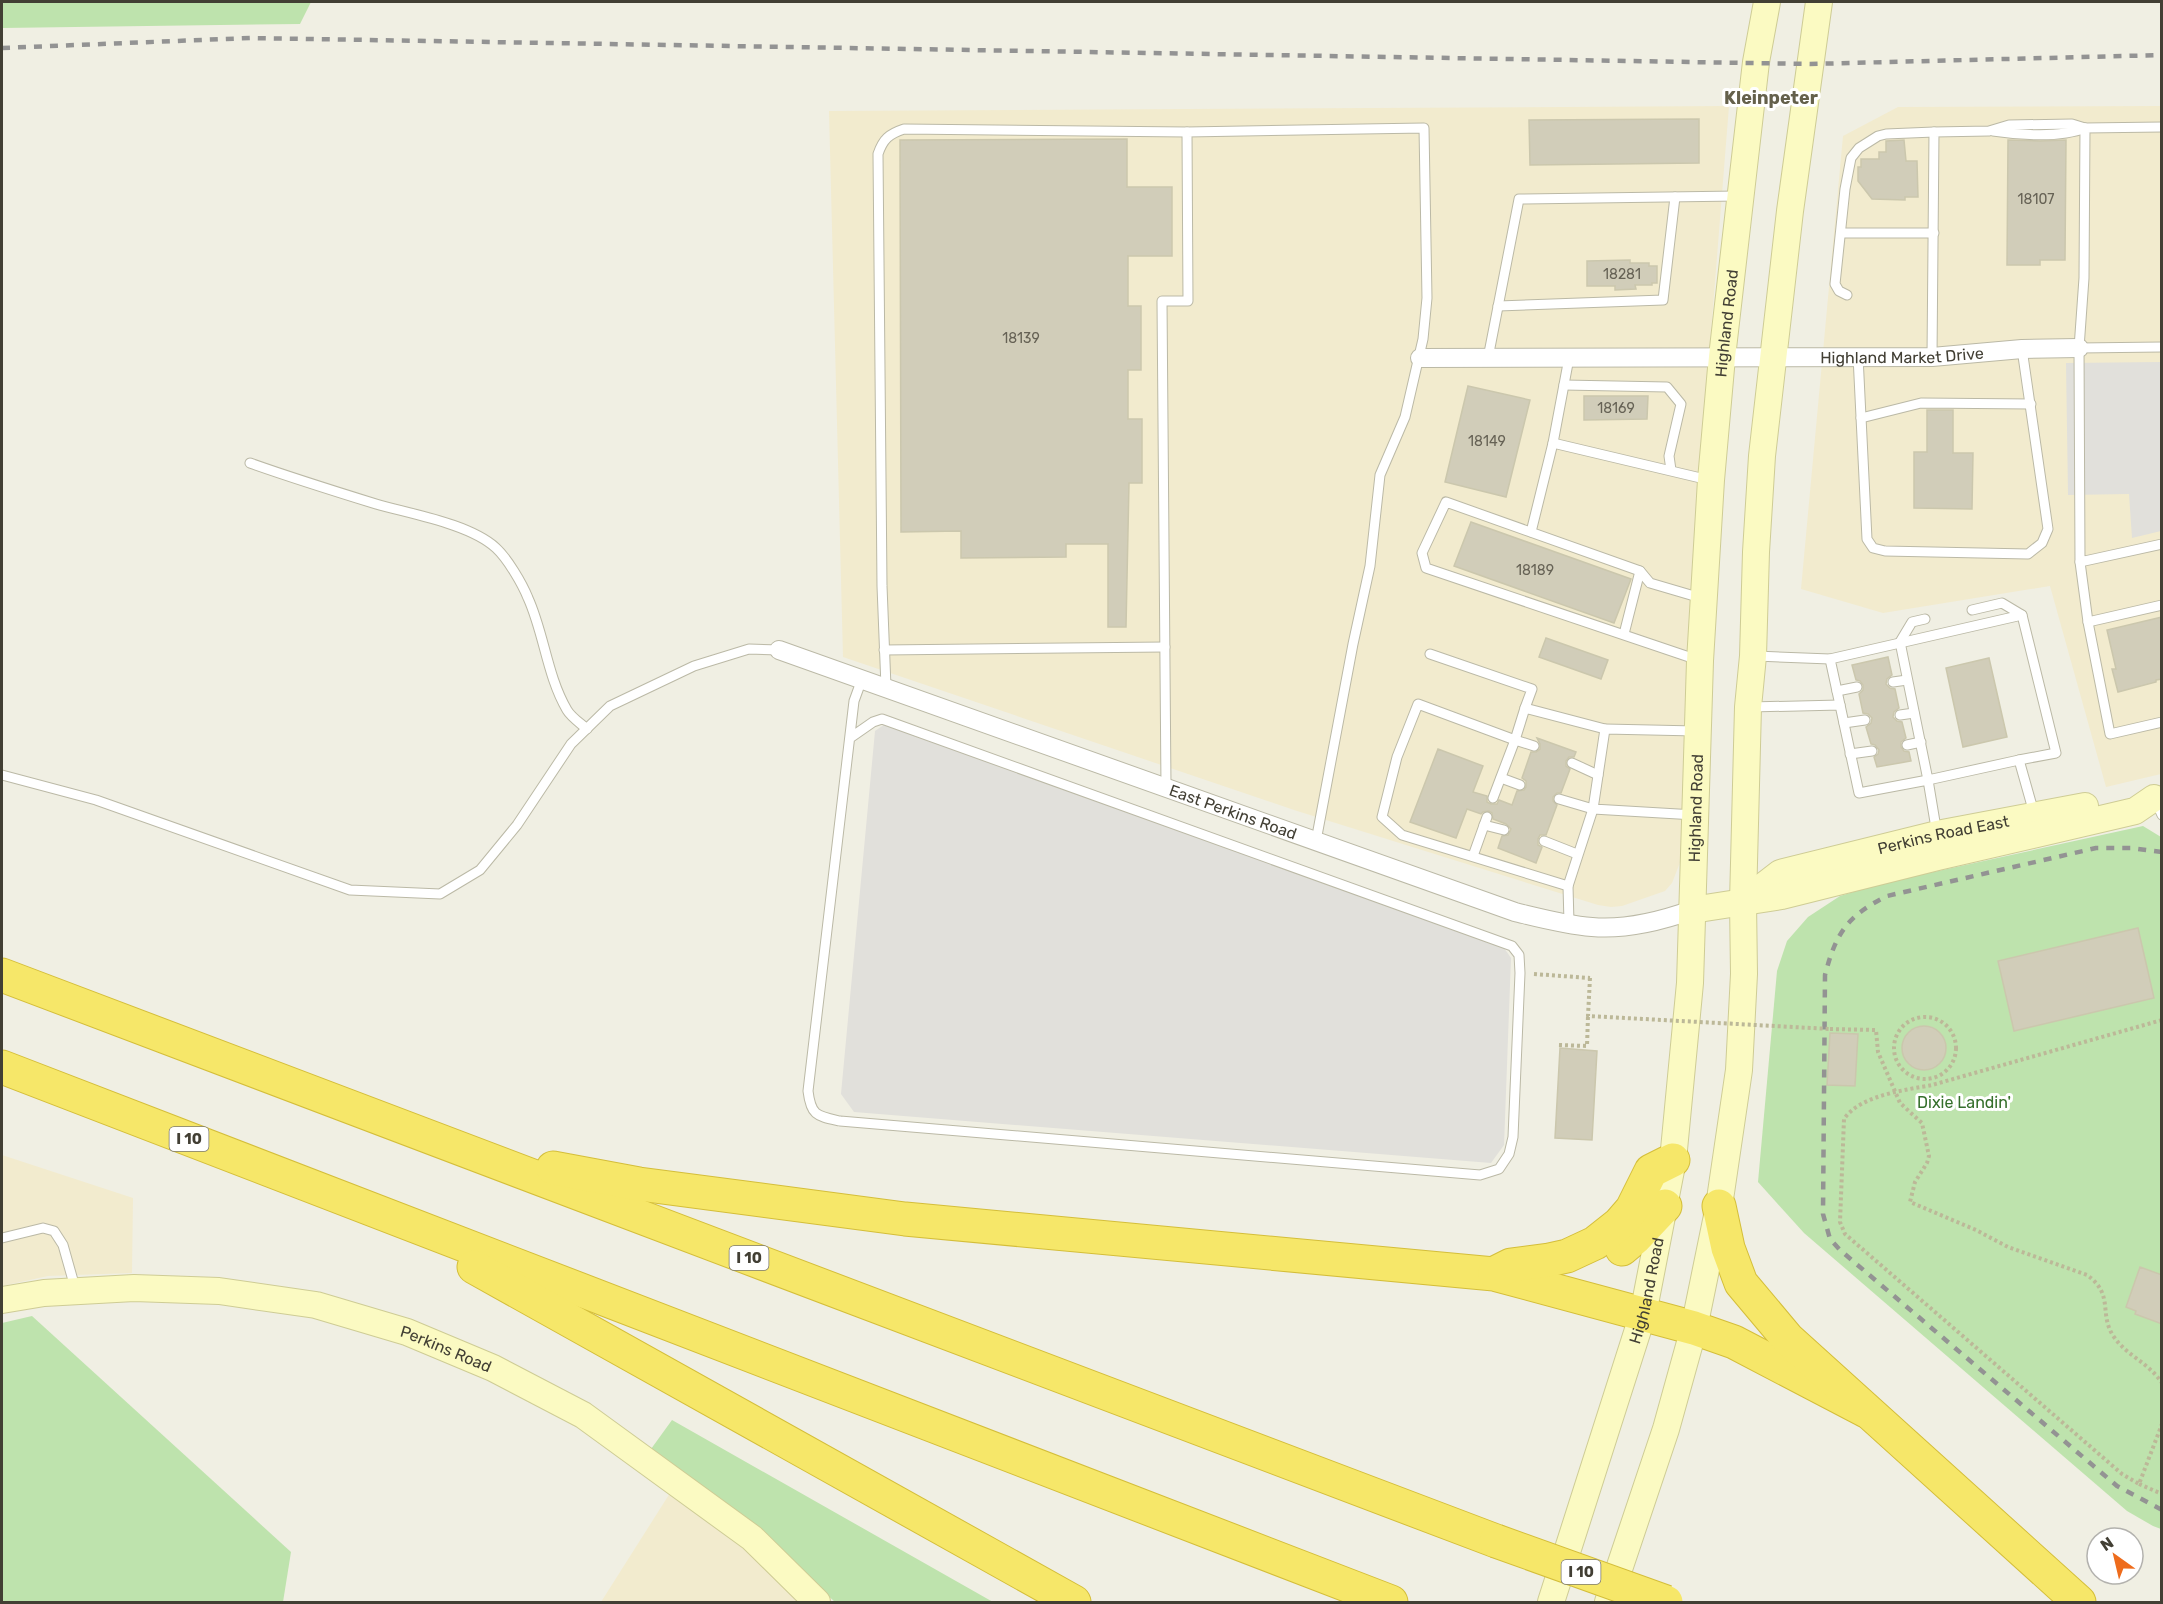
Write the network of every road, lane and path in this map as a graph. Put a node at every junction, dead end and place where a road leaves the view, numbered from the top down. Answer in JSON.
{"nodes":[{"id":1,"x":1767,"y":2,"type":"edge"},
{"id":2,"x":1819,"y":2,"type":"edge"},
{"id":3,"x":2162,"y":127,"type":"edge"},
{"id":4,"x":2085,"y":128,"type":"junction"},
{"id":5,"x":1187,"y":132,"type":"junction"},
{"id":6,"x":1935,"y":132,"type":"junction"},
{"id":7,"x":1742,"y":196,"type":"junction"},
{"id":8,"x":1675,"y":197,"type":"junction"},
{"id":9,"x":1841,"y":233,"type":"junction"},
{"id":10,"x":1934,"y":233,"type":"junction"},
{"id":11,"x":1847,"y":295,"type":"dead end"},
{"id":12,"x":1498,"y":306,"type":"junction"},
{"id":13,"x":2162,"y":346,"type":"edge"},
{"id":14,"x":2079,"y":348,"type":"junction"},
{"id":15,"x":2022,"y":349,"type":"junction"},
{"id":16,"x":1858,"y":356,"type":"junction"},
{"id":17,"x":1722,"y":357,"type":"junction"},
{"id":18,"x":1932,"y":357,"type":"junction"},
{"id":19,"x":1420,"y":358,"type":"junction"},
{"id":20,"x":1488,"y":358,"type":"junction"},
{"id":21,"x":1569,"y":358,"type":"junction"},
{"id":22,"x":1773,"y":358,"type":"junction"},
{"id":23,"x":1564,"y":385,"type":"junction"},
{"id":24,"x":2031,"y":404,"type":"junction"},
{"id":25,"x":1861,"y":418,"type":"junction"},
{"id":26,"x":1553,"y":443,"type":"junction"},
{"id":27,"x":250,"y":463,"type":"dead end"},
{"id":28,"x":1671,"y":470,"type":"junction"},
{"id":29,"x":1711,"y":480,"type":"junction"},
{"id":30,"x":1531,"y":532,"type":"junction"},
{"id":31,"x":2162,"y":544,"type":"edge"},
{"id":32,"x":2080,"y":562,"type":"junction"},
{"id":33,"x":1640,"y":571,"type":"junction"},
{"id":34,"x":1703,"y":599,"type":"junction"},
{"id":35,"x":2162,"y":605,"type":"edge"},
{"id":36,"x":1972,"y":609,"type":"dead end"},
{"id":37,"x":2022,"y":615,"type":"junction"},
{"id":38,"x":1925,"y":619,"type":"dead end"},
{"id":39,"x":2088,"y":622,"type":"junction"},
{"id":40,"x":1624,"y":634,"type":"junction"},
{"id":41,"x":1900,"y":642,"type":"junction"},
{"id":42,"x":1165,"y":647,"type":"junction"},
{"id":43,"x":779,"y":650,"type":"joint"},
{"id":44,"x":884,"y":650,"type":"junction"},
{"id":45,"x":1430,"y":654,"type":"dead end"},
{"id":46,"x":1753,"y":656,"type":"junction"},
{"id":47,"x":1830,"y":659,"type":"junction"},
{"id":48,"x":1700,"y":661,"type":"junction"},
{"id":49,"x":862,"y":679,"type":"junction"},
{"id":50,"x":1907,"y":680,"type":"junction"},
{"id":51,"x":1893,"y":682,"type":"dead end"},
{"id":52,"x":886,"y":687,"type":"junction"},
{"id":53,"x":1857,"y":687,"type":"dead end"},
{"id":54,"x":1837,"y":691,"type":"junction"},
{"id":55,"x":1840,"y":705,"type":"junction"},
{"id":56,"x":1748,"y":706,"type":"junction"},
{"id":57,"x":1526,"y":708,"type":"junction"},
{"id":58,"x":1914,"y":713,"type":"junction"},
{"id":59,"x":1900,"y":715,"type":"dead end"},
{"id":60,"x":1865,"y":720,"type":"dead end"},
{"id":61,"x":2162,"y":722,"type":"edge"},
{"id":62,"x":1844,"y":723,"type":"junction"},
{"id":63,"x":587,"y":729,"type":"junction"},
{"id":64,"x":1605,"y":729,"type":"junction"},
{"id":65,"x":1699,"y":732,"type":"junction"},
{"id":66,"x":850,"y":738,"type":"junction"},
{"id":67,"x":1515,"y":740,"type":"junction"},
{"id":68,"x":1921,"y":742,"type":"junction"},
{"id":69,"x":1907,"y":745,"type":"dead end"},
{"id":70,"x":1534,"y":746,"type":"dead end"},
{"id":71,"x":1872,"y":751,"type":"dead end"},
{"id":72,"x":1850,"y":754,"type":"junction"},
{"id":73,"x":2019,"y":760,"type":"junction"},
{"id":74,"x":1572,"y":764,"type":"dead end"},
{"id":75,"x":1598,"y":774,"type":"junction"},
{"id":76,"x":2,"y":775,"type":"edge"},
{"id":77,"x":1501,"y":778,"type":"junction"},
{"id":78,"x":1928,"y":780,"type":"junction"},
{"id":79,"x":1520,"y":785,"type":"dead end"},
{"id":80,"x":1166,"y":787,"type":"junction"},
{"id":81,"x":1493,"y":798,"type":"dead end"},
{"id":82,"x":1559,"y":799,"type":"dead end"},
{"id":83,"x":2159,"y":803,"type":"edge"},
{"id":84,"x":1593,"y":809,"type":"junction"},
{"id":85,"x":1695,"y":815,"type":"junction"},
{"id":86,"x":2035,"y":815,"type":"junction"},
{"id":87,"x":1504,"y":830,"type":"dead end"},
{"id":88,"x":1937,"y":834,"type":"junction"},
{"id":89,"x":1316,"y":841,"type":"junction"},
{"id":90,"x":1544,"y":841,"type":"dead end"},
{"id":91,"x":1577,"y":854,"type":"junction"},
{"id":92,"x":1473,"y":856,"type":"junction"},
{"id":93,"x":1568,"y":886,"type":"junction"},
{"id":94,"x":1743,"y":902,"type":"junction"},
{"id":95,"x":1692,"y":910,"type":"junction"},
{"id":96,"x":1569,"y":923,"type":"junction"},
{"id":97,"x":1520,"y":973,"type":"junction"},
{"id":98,"x":2,"y":975,"type":"edge"},
{"id":99,"x":1588,"y":1016,"type":"junction"},
{"id":100,"x":2162,"y":1020,"type":"edge"},
{"id":101,"x":1559,"y":1045,"type":"dead end"},
{"id":102,"x":2,"y":1066,"type":"edge"},
{"id":103,"x":1930,"y":1078,"type":"junction"},
{"id":104,"x":1932,"y":1085,"type":"junction"},
{"id":105,"x":1895,"y":1093,"type":"junction"},
{"id":106,"x":424,"y":1135,"type":"junction"},
{"id":107,"x":1673,"y":1160,"type":"junction"},
{"id":108,"x":1665,"y":1206,"type":"junction"},
{"id":109,"x":1719,"y":1206,"type":"junction"},
{"id":110,"x":376,"y":1211,"type":"junction"},
{"id":111,"x":2,"y":1238,"type":"edge"},
{"id":112,"x":1494,"y":1274,"type":"junction"},
{"id":113,"x":1531,"y":1283,"type":"junction"},
{"id":114,"x":76,"y":1291,"type":"junction"},
{"id":115,"x":2,"y":1300,"type":"edge"},
{"id":116,"x":1643,"y":1314,"type":"junction"},
{"id":117,"x":1694,"y":1328,"type":"junction"},
{"id":118,"x":2162,"y":1383,"type":"edge"},
{"id":119,"x":1866,"y":1411,"type":"junction"},
{"id":120,"x":2162,"y":1424,"type":"edge"},
{"id":121,"x":2139,"y":1484,"type":"junction"},
{"id":122,"x":2162,"y":1494,"type":"edge"},
{"id":123,"x":991,"y":1557,"type":"junction"},
{"id":124,"x":818,"y":1602,"type":"edge"},
{"id":125,"x":1061,"y":1602,"type":"edge"},
{"id":126,"x":1074,"y":1602,"type":"edge"},
{"id":127,"x":1391,"y":1602,"type":"edge"},
{"id":128,"x":1551,"y":1602,"type":"edge"},
{"id":129,"x":1608,"y":1602,"type":"edge"},
{"id":130,"x":1666,"y":1602,"type":"edge"},
{"id":131,"x":2079,"y":1602,"type":"edge"}],
"edges":[{"from":1,"to":7,"type":"main road","name":"Highland Road"},
{"from":2,"to":22,"type":"main road"},
{"from":3,"to":4,"type":"lane"},
{"from":4,"to":6,"type":"lane"},
{"from":4,"to":14,"type":"lane"},
{"from":5,"to":19,"type":"lane"},
{"from":5,"to":42,"type":"lane"},
{"from":5,"to":44,"type":"lane"},
{"from":6,"to":9,"type":"lane"},
{"from":6,"to":10,"type":"lane"},
{"from":7,"to":8,"type":"lane"},
{"from":7,"to":17,"type":"main road","name":"Highland Road"},
{"from":8,"to":12,"type":"lane"},
{"from":8,"to":12,"type":"lane"},
{"from":9,"to":10,"type":"lane"},
{"from":9,"to":11,"type":"lane"},
{"from":10,"to":18,"type":"lane"},
{"from":12,"to":20,"type":"lane"},
{"from":13,"to":14,"type":"lane"},
{"from":14,"to":15,"type":"street","name":"Highland Market Drive"},
{"from":14,"to":32,"type":"lane"},
{"from":15,"to":18,"type":"street","name":"Highland Market Drive"},
{"from":15,"to":24,"type":"lane"},
{"from":16,"to":18,"type":"street","name":"Highland Market Drive"},
{"from":16,"to":22,"type":"street","name":"Highland Market Drive"},
{"from":16,"to":25,"type":"lane"},
{"from":17,"to":21,"type":"street","name":"Highland Market Drive"},
{"from":17,"to":22,"type":"street","name":"Highland Market Drive"},
{"from":17,"to":29,"type":"main road","name":"Highland Road"},
{"from":19,"to":20,"type":"street","name":"Highland Market Drive"},
{"from":19,"to":89,"type":"lane"},
{"from":20,"to":21,"type":"street","name":"Highland Market Drive"},
{"from":21,"to":23,"type":"lane"},
{"from":22,"to":46,"type":"main road"},
{"from":23,"to":26,"type":"lane"},
{"from":23,"to":28,"type":"lane"},
{"from":24,"to":25,"type":"lane"},
{"from":24,"to":25,"type":"lane"},
{"from":26,"to":28,"type":"lane"},
{"from":26,"to":30,"type":"lane"},
{"from":27,"to":63,"type":"lane"},
{"from":28,"to":29,"type":"lane"},
{"from":29,"to":34,"type":"main road","name":"Highland Road"},
{"from":30,"to":33,"type":"lane"},
{"from":30,"to":40,"type":"lane"},
{"from":31,"to":32,"type":"lane"},
{"from":32,"to":39,"type":"lane"},
{"from":33,"to":34,"type":"lane"},
{"from":33,"to":40,"type":"lane"},
{"from":34,"to":48,"type":"main road","name":"Highland Road"},
{"from":35,"to":39,"type":"lane"},
{"from":36,"to":37,"type":"lane"},
{"from":37,"to":41,"type":"lane"},
{"from":37,"to":73,"type":"lane"},
{"from":38,"to":41,"type":"lane"},
{"from":39,"to":61,"type":"lane"},
{"from":40,"to":48,"type":"lane"},
{"from":41,"to":47,"type":"lane"},
{"from":41,"to":50,"type":"lane"},
{"from":42,"to":44,"type":"lane"},
{"from":42,"to":80,"type":"lane"},
{"from":43,"to":49,"type":"street","name":"East Perkins Road"},
{"from":43,"to":63,"type":"lane"},
{"from":44,"to":52,"type":"lane"},
{"from":45,"to":57,"type":"lane"},
{"from":46,"to":47,"type":"lane"},
{"from":46,"to":56,"type":"main road"},
{"from":47,"to":54,"type":"lane"},
{"from":48,"to":65,"type":"main road","name":"Highland Road"},
{"from":49,"to":52,"type":"street","name":"East Perkins Road"},
{"from":49,"to":66,"type":"lane"},
{"from":50,"to":51,"type":"lane"},
{"from":50,"to":58,"type":"lane"},
{"from":52,"to":80,"type":"street","name":"East Perkins Road"},
{"from":53,"to":54,"type":"lane"},
{"from":54,"to":55,"type":"lane"},
{"from":55,"to":56,"type":"lane"},
{"from":55,"to":62,"type":"lane"},
{"from":56,"to":94,"type":"main road"},
{"from":57,"to":64,"type":"lane"},
{"from":57,"to":67,"type":"lane"},
{"from":58,"to":59,"type":"lane"},
{"from":58,"to":68,"type":"lane"},
{"from":60,"to":62,"type":"lane"},
{"from":62,"to":72,"type":"lane"},
{"from":63,"to":76,"type":"lane"},
{"from":64,"to":65,"type":"lane"},
{"from":64,"to":75,"type":"lane"},
{"from":65,"to":85,"type":"main road","name":"Highland Road"},
{"from":66,"to":97,"type":"lane"},
{"from":66,"to":97,"type":"lane"},
{"from":67,"to":70,"type":"lane"},
{"from":67,"to":77,"type":"lane"},
{"from":67,"to":92,"type":"lane"},
{"from":68,"to":69,"type":"lane"},
{"from":68,"to":78,"type":"lane"},
{"from":71,"to":72,"type":"lane"},
{"from":72,"to":78,"type":"lane"},
{"from":73,"to":78,"type":"lane"},
{"from":73,"to":86,"type":"lane"},
{"from":74,"to":75,"type":"lane"},
{"from":75,"to":84,"type":"lane"},
{"from":77,"to":79,"type":"lane"},
{"from":77,"to":81,"type":"lane"},
{"from":78,"to":88,"type":"lane"},
{"from":80,"to":89,"type":"street","name":"East Perkins Road"},
{"from":82,"to":84,"type":"lane"},
{"from":83,"to":86,"type":"main road","name":"Perkins Road East"},
{"from":83,"to":94,"type":"main road","name":"Perkins Road East"},
{"from":84,"to":85,"type":"lane"},
{"from":84,"to":91,"type":"lane"},
{"from":85,"to":95,"type":"main road","name":"Highland Road"},
{"from":86,"to":88,"type":"main road","name":"Perkins Road East"},
{"from":87,"to":92,"type":"lane"},
{"from":88,"to":94,"type":"main road","name":"Perkins Road East"},
{"from":89,"to":96,"type":"street","name":"East Perkins Road"},
{"from":90,"to":91,"type":"lane"},
{"from":91,"to":93,"type":"lane"},
{"from":92,"to":93,"type":"lane"},
{"from":93,"to":96,"type":"lane"},
{"from":94,"to":95,"type":"main road","name":"Perkins Road East"},
{"from":94,"to":109,"type":"main road"},
{"from":95,"to":96,"type":"street","name":"East Perkins Road"},
{"from":95,"to":107,"type":"main road","name":"Highland Road"},
{"from":97,"to":99,"type":"path","bridge":true},
{"from":98,"to":106,"type":"highway","number":"I 10"},
{"from":99,"to":101,"type":"path"},
{"from":99,"to":105,"type":"path","bridge":true},
{"from":100,"to":104,"type":"path"},
{"from":102,"to":110,"type":"highway","number":"I 10"},
{"from":103,"to":103,"type":"path"},
{"from":103,"to":104,"type":"path"},
{"from":104,"to":105,"type":"path"},
{"from":105,"to":118,"type":"path"},
{"from":105,"to":121,"type":"path"},
{"from":106,"to":112,"type":"highway"},
{"from":106,"to":130,"type":"highway","number":"I 10","bridge":true},
{"from":107,"to":108,"type":"main road","name":"Highland Road"},
{"from":107,"to":112,"type":"highway"},
{"from":108,"to":113,"type":"highway"},
{"from":108,"to":116,"type":"main road","name":"Highland Road"},
{"from":109,"to":117,"type":"main road"},
{"from":109,"to":119,"type":"highway"},
{"from":110,"to":123,"type":"highway"},
{"from":110,"to":127,"type":"highway","number":"I 10"},
{"from":111,"to":114,"type":"lane"},
{"from":112,"to":113,"type":"highway"},
{"from":113,"to":116,"type":"highway"},
{"from":114,"to":115,"type":"main road","name":"Perkins Road"},
{"from":114,"to":124,"type":"main road","name":"Perkins Road"},
{"from":116,"to":117,"type":"highway"},
{"from":116,"to":128,"type":"main road","name":"Highland Road"},
{"from":117,"to":119,"type":"highway"},
{"from":117,"to":129,"type":"main road"},
{"from":119,"to":131,"type":"highway"},
{"from":120,"to":121,"type":"path"},
{"from":121,"to":122,"type":"path"},
{"from":123,"to":125,"type":"highway"},
{"from":123,"to":126,"type":"highway"}]}
